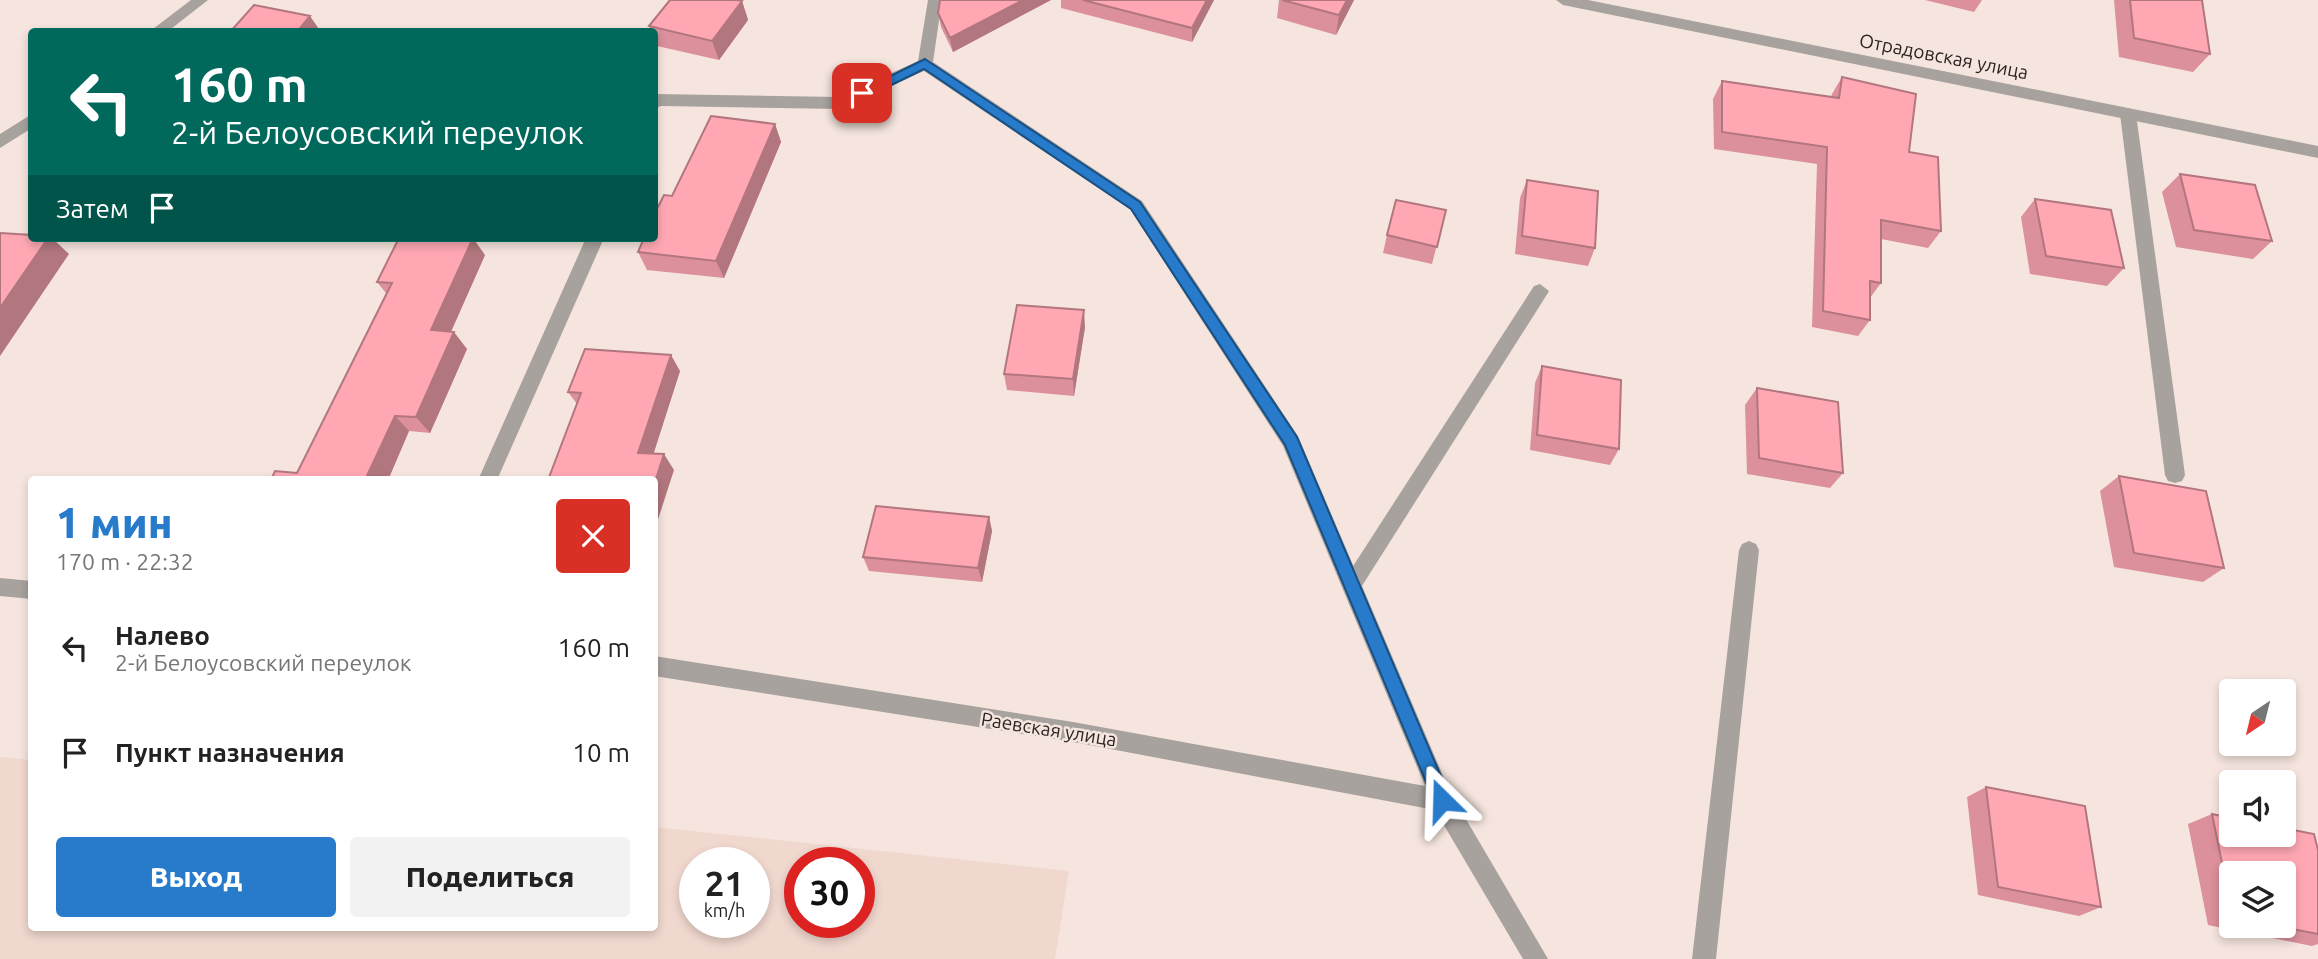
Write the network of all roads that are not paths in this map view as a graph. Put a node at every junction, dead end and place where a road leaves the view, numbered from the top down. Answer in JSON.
{"nodes":[{"id":1,"x":201,"y":0,"type":"edge"},
{"id":2,"x":935,"y":0,"type":"edge"},
{"id":3,"x":1563,"y":0,"type":"edge"},
{"id":4,"x":162,"y":28,"type":"edge"},
{"id":5,"x":925,"y":64,"type":"junction"},
{"id":6,"x":658,"y":100,"type":"edge"},
{"id":7,"x":2128,"y":114,"type":"junction"},
{"id":8,"x":28,"y":123,"type":"edge"},
{"id":9,"x":0,"y":142,"type":"edge"},
{"id":10,"x":2318,"y":152,"type":"edge"},
{"id":11,"x":593,"y":242,"type":"edge"},
{"id":12,"x":1539,"y":291,"type":"dead end"},
{"id":13,"x":2175,"y":475,"type":"dead end"},
{"id":14,"x":489,"y":476,"type":"edge"},
{"id":15,"x":1749,"y":550,"type":"dead end"},
{"id":16,"x":1353,"y":583,"type":"junction"},
{"id":17,"x":0,"y":587,"type":"edge"},
{"id":18,"x":28,"y":590,"type":"edge"},
{"id":19,"x":658,"y":667,"type":"edge"},
{"id":20,"x":1442,"y":800,"type":"junction"},
{"id":21,"x":1536,"y":959,"type":"edge"},
{"id":22,"x":1704,"y":959,"type":"edge"}],
"edges":[{"from":1,"to":4,"type":"street"},
{"from":2,"to":5,"type":"street"},
{"from":3,"to":7,"type":"street","name":"Отрадовская улица"},
{"from":5,"to":6,"type":"street"},
{"from":5,"to":16,"type":"street"},
{"from":7,"to":10,"type":"street","name":"Отрадовская улица"},
{"from":7,"to":13,"type":"street"},
{"from":8,"to":9,"type":"street"},
{"from":11,"to":14,"type":"street"},
{"from":12,"to":16,"type":"street"},
{"from":15,"to":22,"type":"street"},
{"from":16,"to":20,"type":"street"},
{"from":17,"to":18,"type":"street"},
{"from":19,"to":20,"type":"street","name":"Раевская улица"},
{"from":20,"to":21,"type":"street"}]}
